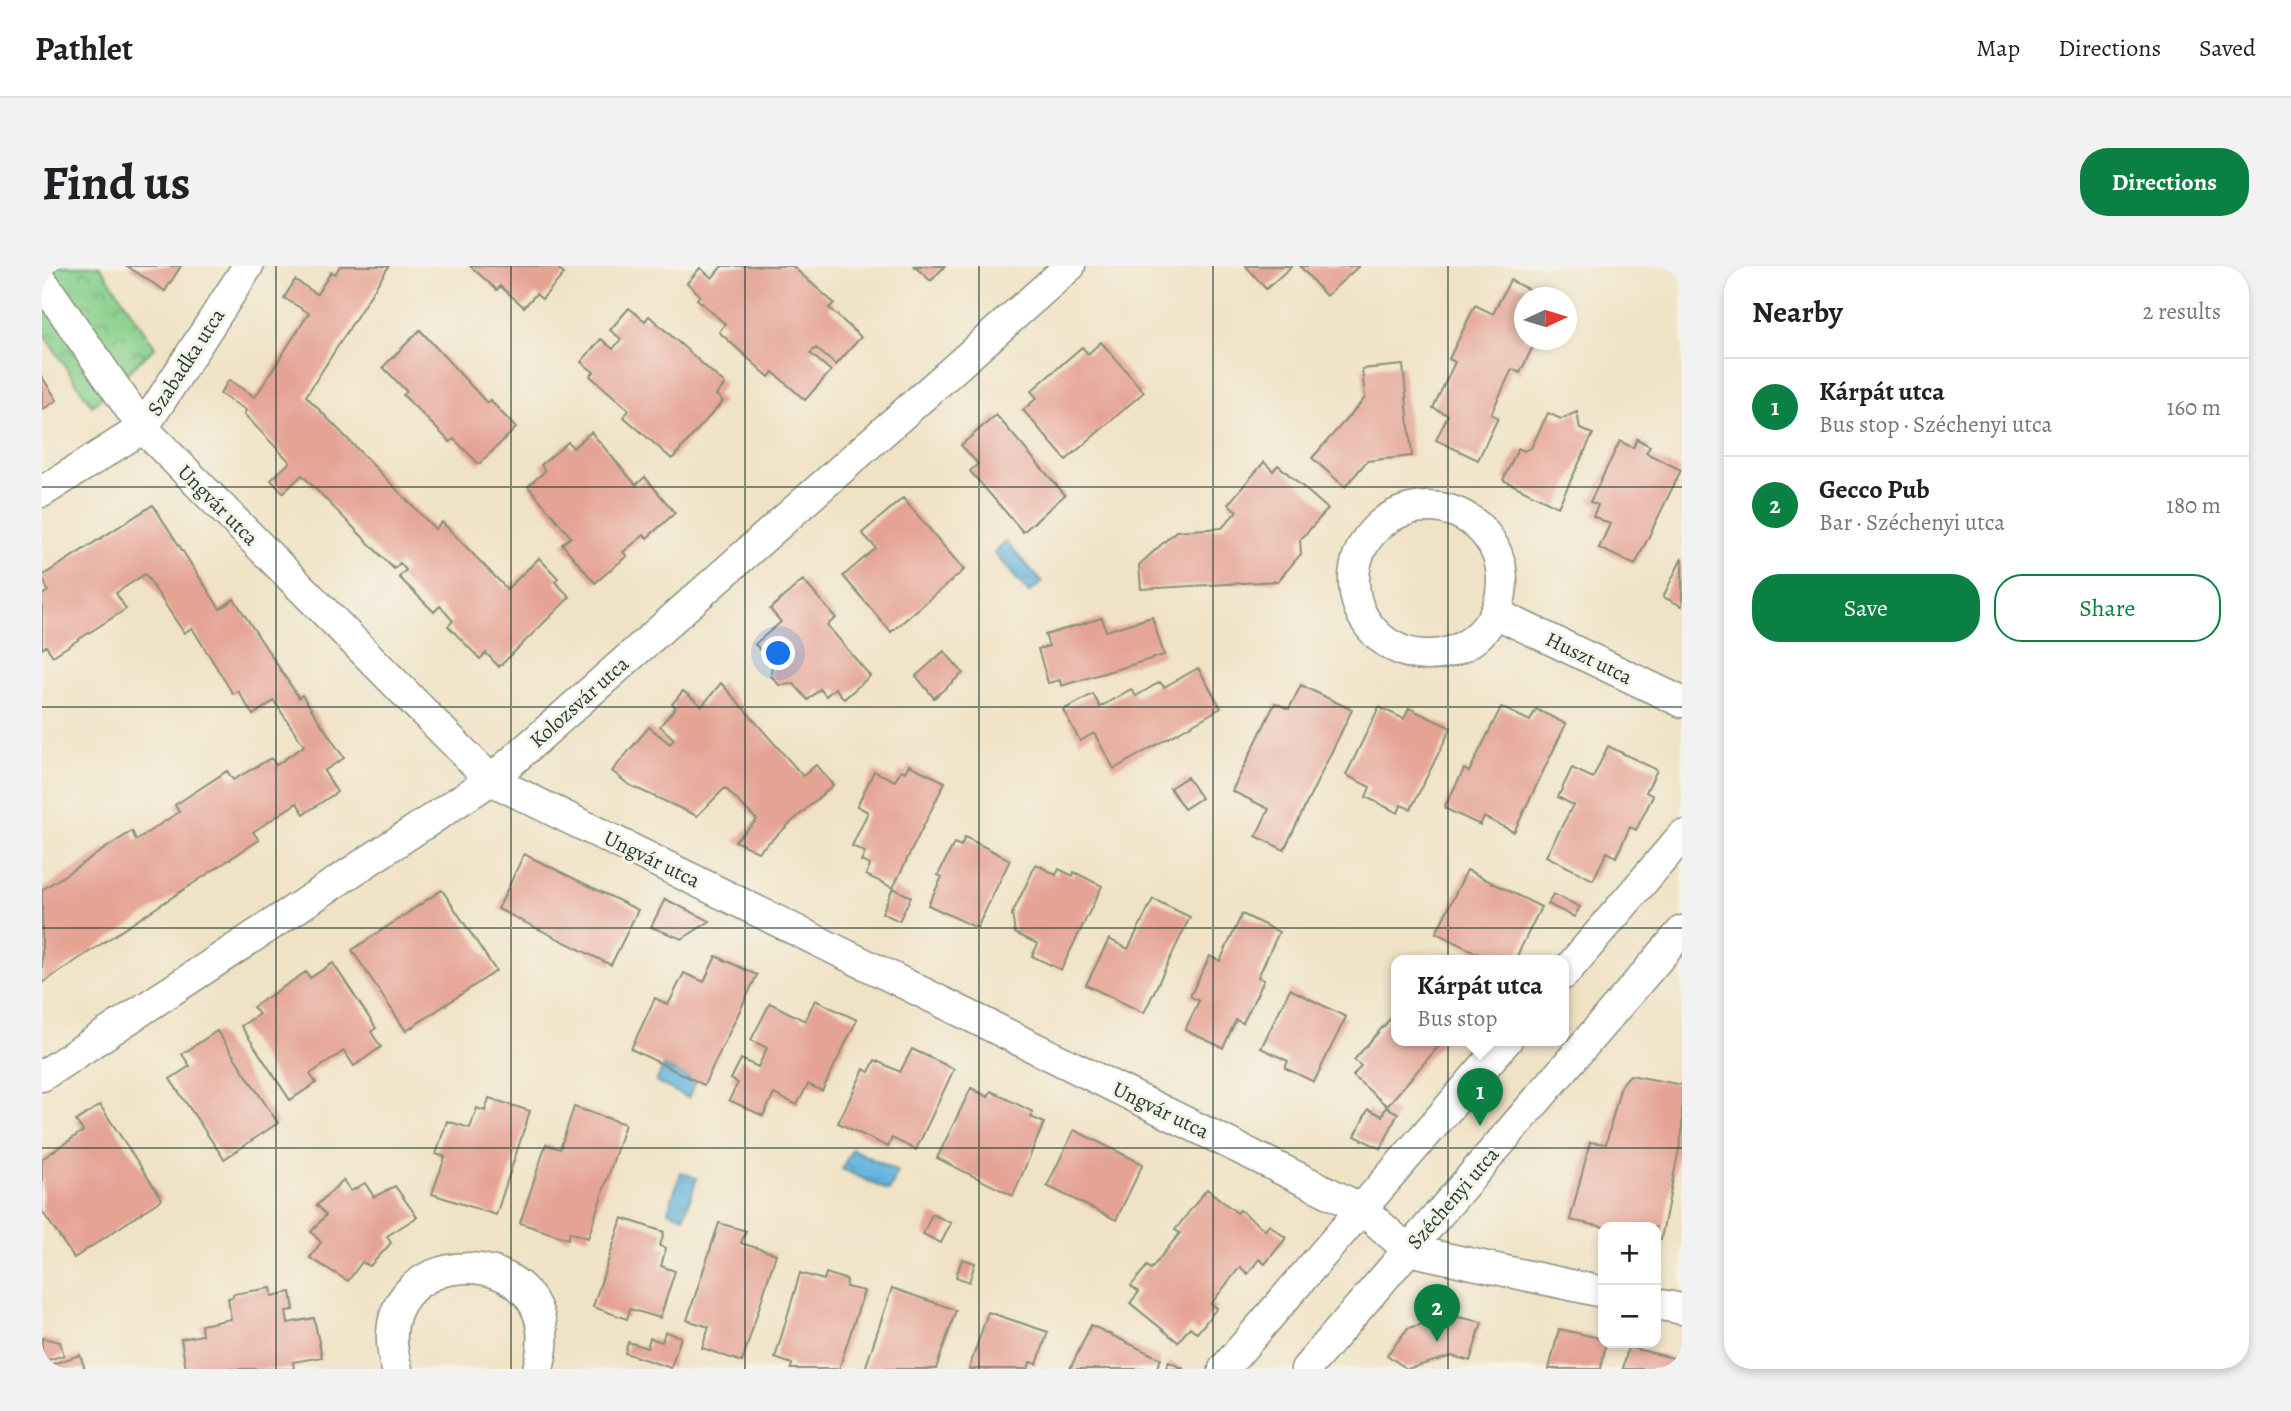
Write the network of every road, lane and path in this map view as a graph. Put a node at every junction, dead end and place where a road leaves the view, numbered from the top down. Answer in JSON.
{"nodes":[{"id":1,"x":248,"y":266,"type":"edge"},
{"id":2,"x":1070,"y":266,"type":"edge"},
{"id":3,"x":42,"y":281,"type":"edge"},
{"id":4,"x":143,"y":428,"type":"junction"},
{"id":5,"x":42,"y":492,"type":"edge"},
{"id":6,"x":1495,"y":613,"type":"junction"},
{"id":7,"x":1682,"y":702,"type":"edge"},
{"id":8,"x":491,"y":779,"type":"junction"},
{"id":9,"x":1682,"y":836,"type":"edge"},
{"id":10,"x":1682,"y":931,"type":"edge"},
{"id":11,"x":1569,"y":968,"type":"edge"},
{"id":12,"x":1502,"y":1046,"type":"edge"},
{"id":13,"x":42,"y":1076,"type":"edge"},
{"id":14,"x":1363,"y":1209,"type":"junction"},
{"id":15,"x":1409,"y":1250,"type":"junction"},
{"id":16,"x":1598,"y":1291,"type":"edge"},
{"id":17,"x":1661,"y":1305,"type":"edge"},
{"id":18,"x":1682,"y":1309,"type":"edge"},
{"id":19,"x":397,"y":1369,"type":"edge"},
{"id":20,"x":539,"y":1369,"type":"edge"},
{"id":21,"x":1224,"y":1369,"type":"edge"},
{"id":22,"x":1306,"y":1369,"type":"edge"}],
"edges":[{"from":1,"to":4,"type":"street","name":"Szabadka utca"},
{"from":2,"to":8,"type":"street","name":"Kolozsvár utca"},
{"from":3,"to":4,"type":"street","name":"Ungvár utca"},
{"from":4,"to":5,"type":"street","name":"Szabadka utca"},
{"from":4,"to":8,"type":"street","name":"Ungvár utca"},
{"from":6,"to":6,"type":"street"},
{"from":6,"to":7,"type":"street","name":"Huszt utca"},
{"from":8,"to":13,"type":"street","name":"Kolozsvár utca"},
{"from":8,"to":14,"type":"street","name":"Ungvár utca"},
{"from":9,"to":11,"type":"street"},
{"from":10,"to":15,"type":"street","name":"Széchenyi utca"},
{"from":12,"to":14,"type":"street"},
{"from":14,"to":15,"type":"street","name":"Ungvár utca"},
{"from":14,"to":21,"type":"street"},
{"from":15,"to":16,"type":"street"},
{"from":15,"to":22,"type":"street","name":"Széchenyi utca"},
{"from":17,"to":18,"type":"street"},
{"from":19,"to":20,"type":"street"}]}
